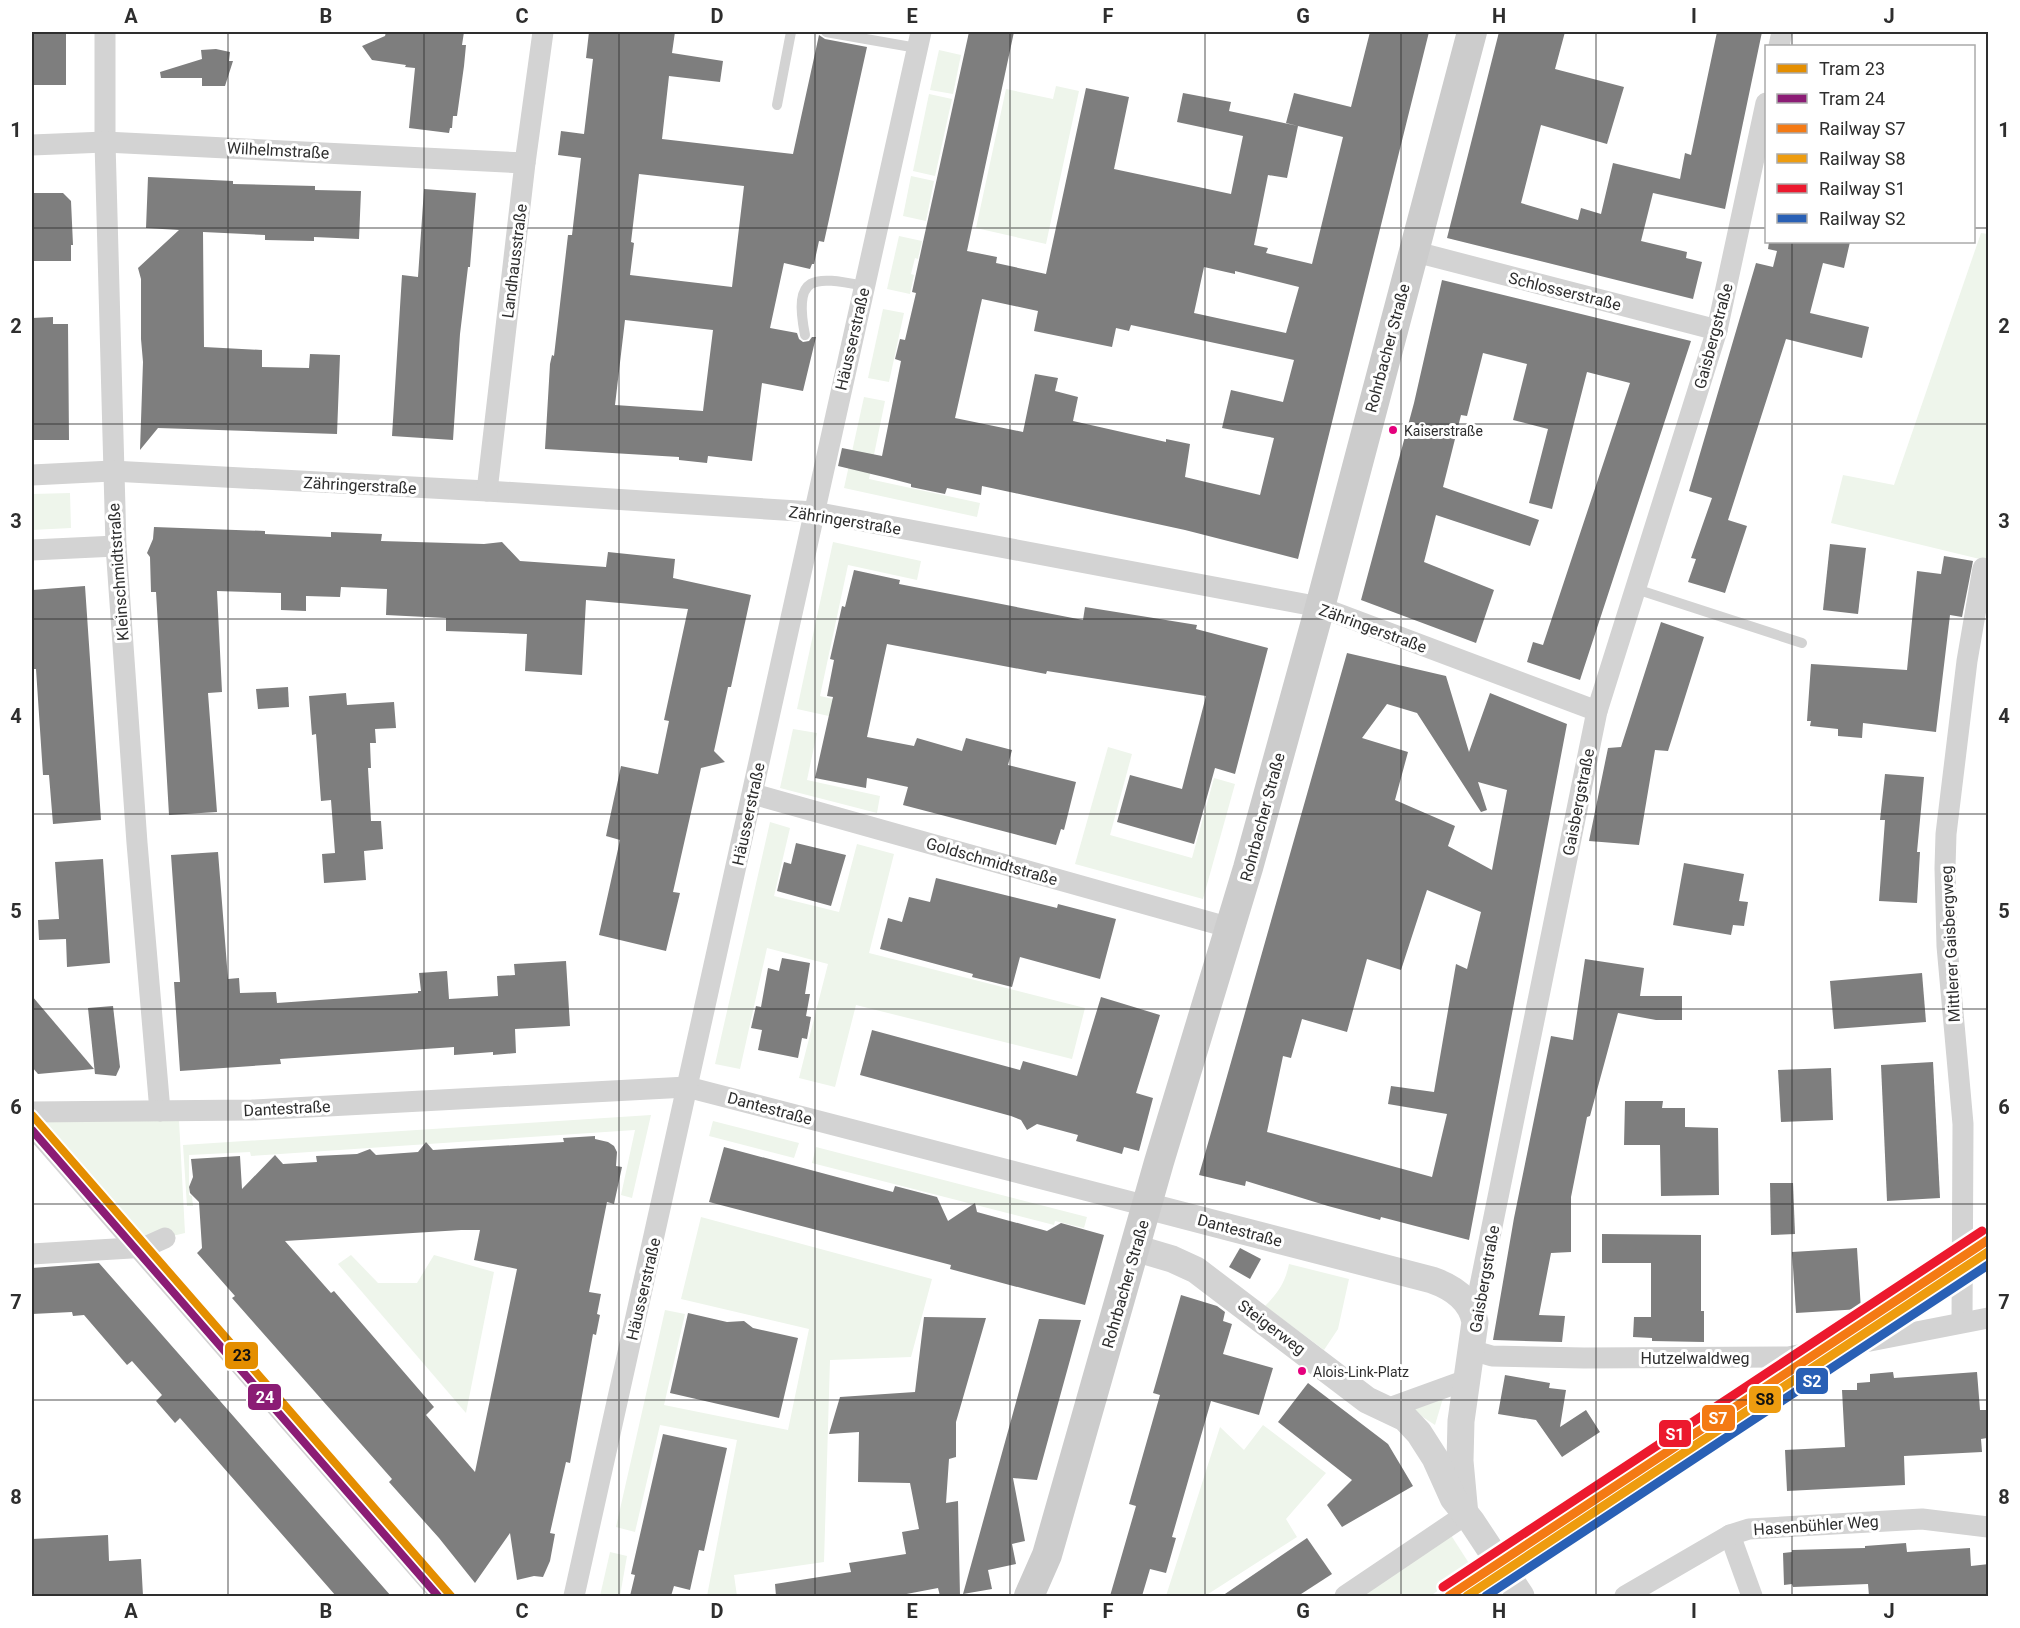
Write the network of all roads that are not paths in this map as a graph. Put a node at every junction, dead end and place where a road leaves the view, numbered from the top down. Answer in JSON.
{"nodes":[{"id":1,"x":105,"y":32,"type":"edge"},
{"id":2,"x":543,"y":32,"type":"edge"},
{"id":3,"x":791,"y":32,"type":"edge"},
{"id":4,"x":826,"y":32,"type":"edge"},
{"id":5,"x":1472,"y":32,"type":"edge"},
{"id":6,"x":919,"y":40,"type":"edge"},
{"id":7,"x":777,"y":105,"type":"dead end"},
{"id":8,"x":1765,"y":112,"type":"edge"},
{"id":9,"x":105,"y":142,"type":"junction"},
{"id":10,"x":32,"y":145,"type":"edge"},
{"id":11,"x":525,"y":163,"type":"junction"},
{"id":12,"x":1412,"y":252,"type":"junction"},
{"id":13,"x":864,"y":286,"type":"junction"},
{"id":14,"x":1717,"y":330,"type":"junction"},
{"id":15,"x":806,"y":335,"type":"dead end"},
{"id":16,"x":112,"y":471,"type":"junction"},
{"id":17,"x":32,"y":475,"type":"edge"},
{"id":18,"x":487,"y":491,"type":"junction"},
{"id":19,"x":814,"y":512,"type":"junction"},
{"id":20,"x":116,"y":546,"type":"junction"},
{"id":21,"x":32,"y":550,"type":"edge"},
{"id":22,"x":1983,"y":568,"type":"dead end"},
{"id":23,"x":1636,"y":589,"type":"junction"},
{"id":24,"x":1320,"y":607,"type":"junction"},
{"id":25,"x":1802,"y":643,"type":"dead end"},
{"id":26,"x":1597,"y":711,"type":"junction"},
{"id":27,"x":753,"y":794,"type":"junction"},
{"id":28,"x":1231,"y":928,"type":"junction"},
{"id":29,"x":687,"y":1087,"type":"junction"},
{"id":30,"x":160,"y":1111,"type":"junction"},
{"id":31,"x":32,"y":1112,"type":"edge"},
{"id":32,"x":32,"y":1126,"type":"edge"},
{"id":33,"x":1147,"y":1206,"type":"junction"},
{"id":34,"x":165,"y":1238,"type":"dead end"},
{"id":35,"x":138,"y":1248,"type":"junction"},
{"id":36,"x":1135,"y":1248,"type":"junction"},
{"id":37,"x":32,"y":1254,"type":"edge"},
{"id":38,"x":1474,"y":1315,"type":"junction"},
{"id":39,"x":1989,"y":1318,"type":"edge"},
{"id":40,"x":1962,"y":1322,"type":"junction"},
{"id":41,"x":1471,"y":1350,"type":"junction"},
{"id":42,"x":1466,"y":1380,"type":"junction"},
{"id":43,"x":1386,"y":1409,"type":"junction"},
{"id":44,"x":1468,"y":1519,"type":"junction"},
{"id":45,"x":1989,"y":1527,"type":"edge"},
{"id":46,"x":1730,"y":1535,"type":"junction"},
{"id":47,"x":442,"y":1596,"type":"edge"},
{"id":48,"x":574,"y":1596,"type":"edge"},
{"id":49,"x":1029,"y":1596,"type":"edge"},
{"id":50,"x":1346,"y":1596,"type":"edge"},
{"id":51,"x":1521,"y":1596,"type":"edge"},
{"id":52,"x":1625,"y":1596,"type":"edge"},
{"id":53,"x":1752,"y":1596,"type":"edge"}],
"edges":[{"from":1,"to":9,"type":"street","name":"Kleinschmidtstraße"},
{"from":2,"to":11,"type":"street","name":"Landhausstraße"},
{"from":3,"to":7,"type":"lane"},
{"from":4,"to":6,"type":"lane"},
{"from":5,"to":12,"type":"main road","name":"Rohrbacher Straße"},
{"from":6,"to":13,"type":"street","name":"Häusserstraße"},
{"from":8,"to":14,"type":"street","name":"Gaisbergstraße"},
{"from":9,"to":10,"type":"street","name":"Wilhelmstraße"},
{"from":9,"to":11,"type":"street","name":"Wilhelmstraße"},
{"from":9,"to":16,"type":"street","name":"Kleinschmidtstraße"},
{"from":11,"to":18,"type":"street","name":"Landhausstraße"},
{"from":12,"to":14,"type":"street","name":"Schlosserstraße"},
{"from":12,"to":24,"type":"main road","name":"Rohrbacher Straße"},
{"from":13,"to":15,"type":"lane"},
{"from":13,"to":19,"type":"street","name":"Häusserstraße"},
{"from":14,"to":23,"type":"street","name":"Gaisbergstraße"},
{"from":16,"to":17,"type":"street","name":"Zähringerstraße"},
{"from":16,"to":18,"type":"street","name":"Zähringerstraße"},
{"from":16,"to":20,"type":"street","name":"Kleinschmidtstraße"},
{"from":18,"to":19,"type":"street","name":"Zähringerstraße"},
{"from":19,"to":24,"type":"street","name":"Zähringerstraße"},
{"from":19,"to":27,"type":"street","name":"Häusserstraße"},
{"from":20,"to":21,"type":"street"},
{"from":20,"to":30,"type":"street","name":"Kleinschmidtstraße"},
{"from":22,"to":40,"type":"street","name":"Mittlerer Gaisbergweg"},
{"from":23,"to":25,"type":"lane"},
{"from":23,"to":26,"type":"street","name":"Gaisbergstraße"},
{"from":24,"to":26,"type":"street","name":"Zähringerstraße"},
{"from":24,"to":28,"type":"main road","name":"Rohrbacher Straße"},
{"from":26,"to":38,"type":"street","name":"Gaisbergstraße"},
{"from":27,"to":28,"type":"street","name":"Goldschmidtstraße"},
{"from":27,"to":29,"type":"street","name":"Häusserstraße"},
{"from":28,"to":33,"type":"main road","name":"Rohrbacher Straße"},
{"from":29,"to":30,"type":"street","name":"Dantestraße"},
{"from":29,"to":33,"type":"street","name":"Dantestraße"},
{"from":29,"to":48,"type":"street","name":"Häusserstraße"},
{"from":30,"to":31,"type":"street","name":"Dantestraße"},
{"from":32,"to":35,"type":"street"},
{"from":33,"to":36,"type":"main road","name":"Rohrbacher Straße"},
{"from":33,"to":38,"type":"street","name":"Dantestraße"},
{"from":34,"to":35,"type":"street"},
{"from":35,"to":37,"type":"street"},
{"from":35,"to":47,"type":"street"},
{"from":36,"to":43,"type":"street","name":"Steigerweg"},
{"from":36,"to":49,"type":"main road","name":"Rohrbacher Straße"},
{"from":38,"to":41,"type":"street","name":"Gaisbergstraße"},
{"from":39,"to":40,"type":"street","name":"Hutzelwaldweg"},
{"from":40,"to":41,"type":"street","name":"Hutzelwaldweg"},
{"from":41,"to":42,"type":"street","name":"Gaisbergstraße"},
{"from":42,"to":43,"type":"street"},
{"from":42,"to":44,"type":"street","name":"Gaisbergstraße"},
{"from":43,"to":44,"type":"street","name":"Steigerweg"},
{"from":44,"to":50,"type":"street"},
{"from":44,"to":51,"type":"street","name":"Steigerweg"},
{"from":45,"to":46,"type":"street","name":"Hasenbühler Weg"},
{"from":46,"to":52,"type":"street","name":"Hasenbühler Weg"},
{"from":46,"to":53,"type":"street"}]}
